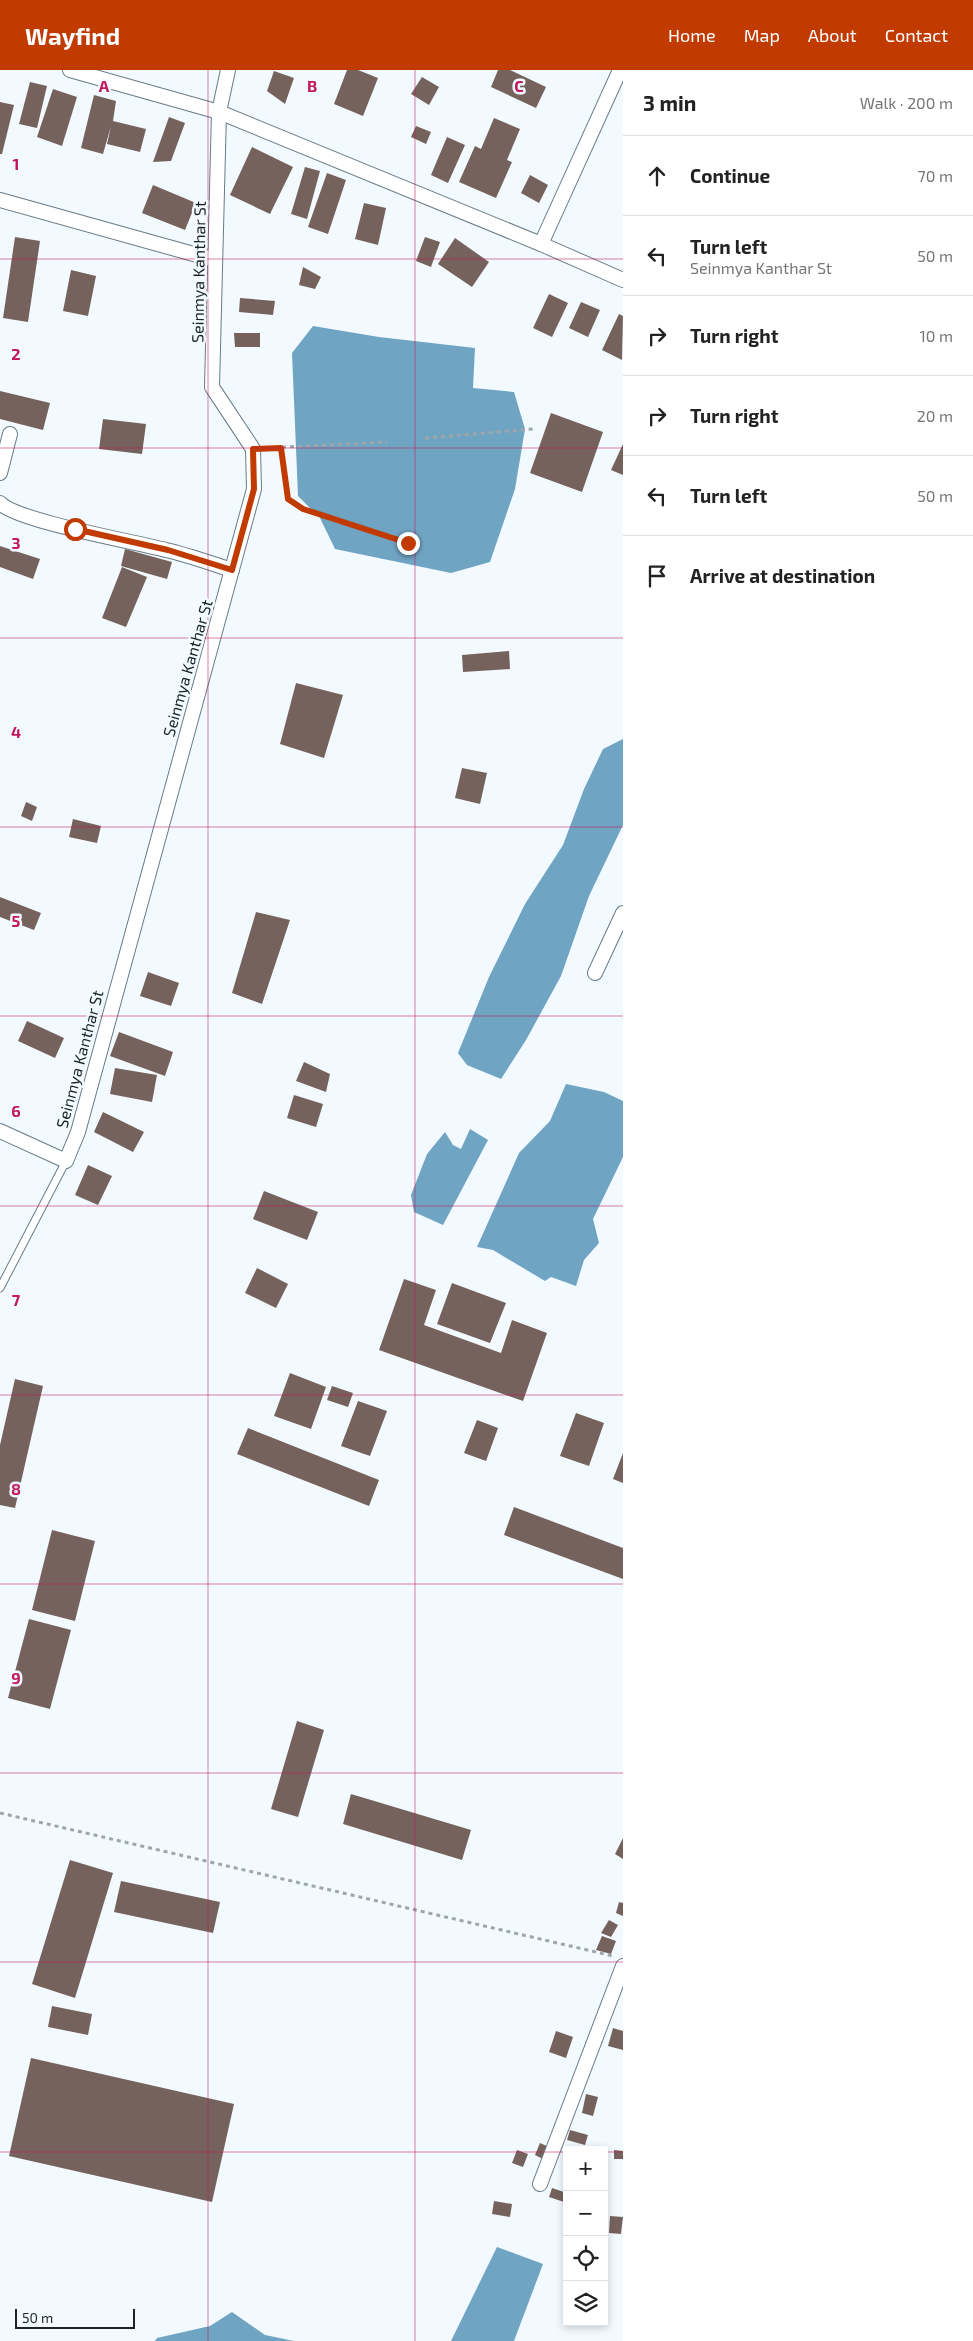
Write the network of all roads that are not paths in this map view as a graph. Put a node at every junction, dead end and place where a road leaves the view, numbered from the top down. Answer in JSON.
{"nodes":[{"id":1,"x":70,"y":70,"type":"edge"},
{"id":2,"x":228,"y":70,"type":"edge"},
{"id":3,"x":620,"y":70,"type":"edge"},
{"id":4,"x":219,"y":112,"type":"junction"},
{"id":5,"x":0,"y":200,"type":"edge"},
{"id":6,"x":541,"y":244,"type":"junction"},
{"id":7,"x":216,"y":260,"type":"junction"},
{"id":8,"x":623,"y":280,"type":"edge"},
{"id":9,"x":10,"y":434,"type":"dead end"},
{"id":10,"x":0,"y":473,"type":"edge"},
{"id":11,"x":0,"y":503,"type":"edge"},
{"id":12,"x":232,"y":570,"type":"junction"},
{"id":13,"x":623,"y":913,"type":"edge"},
{"id":14,"x":595,"y":973,"type":"dead end"},
{"id":15,"x":0,"y":1131,"type":"edge"},
{"id":16,"x":66,"y":1162,"type":"junction"},
{"id":17,"x":0,"y":1288,"type":"edge"},
{"id":18,"x":623,"y":1966,"type":"edge"},
{"id":19,"x":540,"y":2184,"type":"dead end"}],
"edges":[{"from":1,"to":4,"type":"street"},
{"from":2,"to":4,"type":"street","name":"Seinmya Kanthar St"},
{"from":3,"to":6,"type":"street"},
{"from":4,"to":6,"type":"street"},
{"from":4,"to":7,"type":"street","name":"Seinmya Kanthar St"},
{"from":5,"to":7,"type":"street"},
{"from":6,"to":8,"type":"street"},
{"from":7,"to":12,"type":"street","name":"Seinmya Kanthar St"},
{"from":9,"to":10,"type":"street"},
{"from":11,"to":12,"type":"street"},
{"from":12,"to":16,"type":"street","name":"Seinmya Kanthar St"},
{"from":13,"to":14,"type":"street"},
{"from":15,"to":16,"type":"street"},
{"from":16,"to":17,"type":"lane"},
{"from":18,"to":19,"type":"street"}]}
